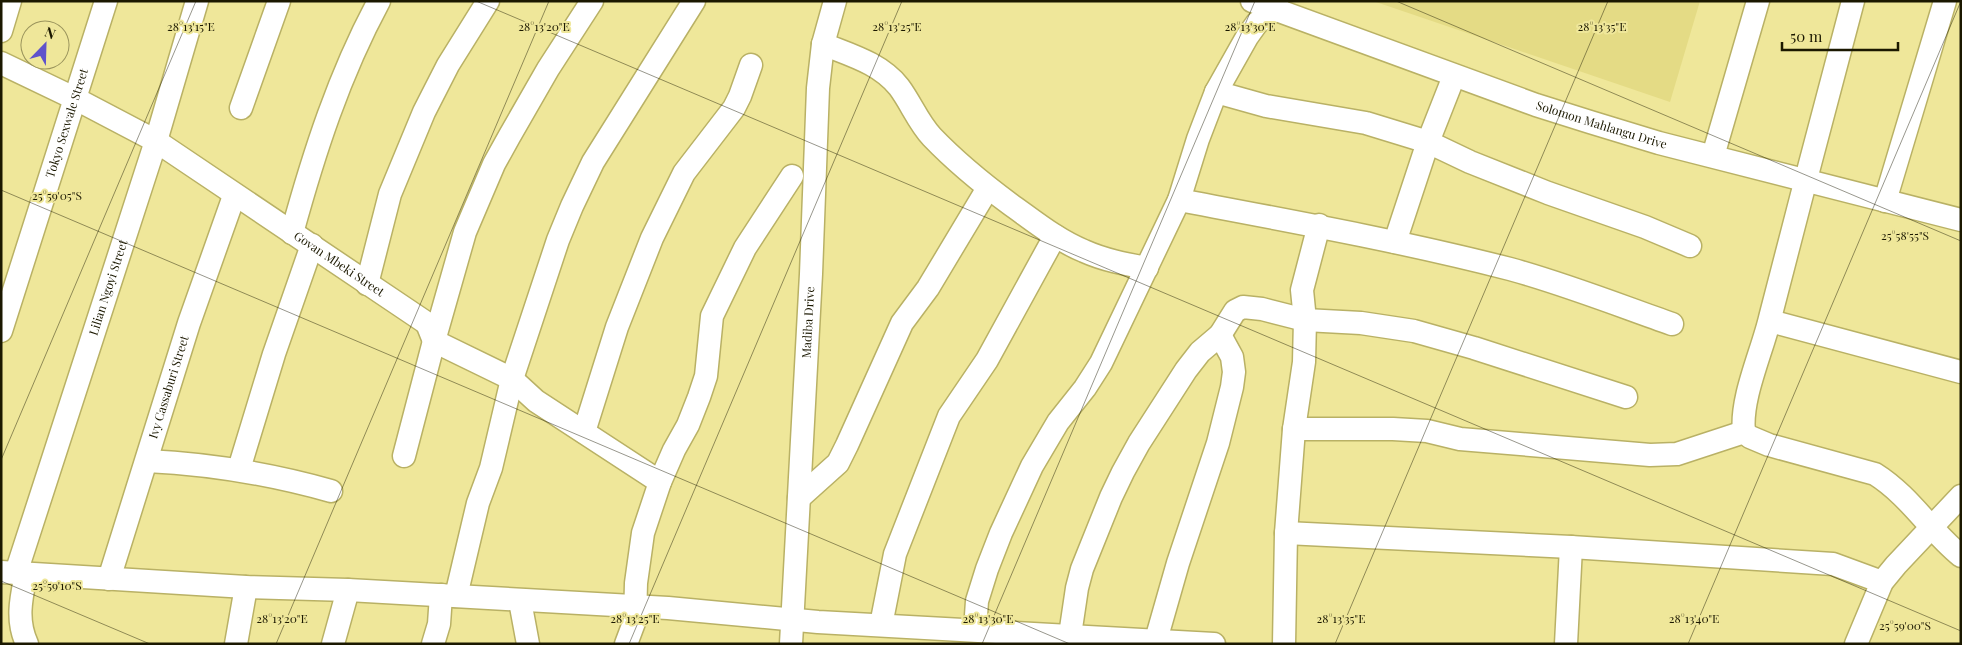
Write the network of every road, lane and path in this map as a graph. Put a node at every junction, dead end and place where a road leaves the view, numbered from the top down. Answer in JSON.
{"nodes":[{"id":1,"x":10,"y":1,"type":"edge"},
{"id":2,"x":106,"y":1,"type":"edge"},
{"id":3,"x":197,"y":1,"type":"edge"},
{"id":4,"x":279,"y":1,"type":"edge"},
{"id":5,"x":378,"y":1,"type":"edge"},
{"id":6,"x":488,"y":1,"type":"edge"},
{"id":7,"x":592,"y":1,"type":"edge"},
{"id":8,"x":694,"y":1,"type":"edge"},
{"id":9,"x":835,"y":1,"type":"edge"},
{"id":10,"x":1252,"y":1,"type":"edge"},
{"id":11,"x":1758,"y":1,"type":"edge"},
{"id":12,"x":1853,"y":1,"type":"edge"},
{"id":13,"x":1945,"y":1,"type":"edge"},
{"id":14,"x":1275,"y":5,"type":"edge"},
{"id":15,"x":1,"y":31,"type":"edge"},
{"id":16,"x":823,"y":44,"type":"junction"},
{"id":17,"x":1,"y":63,"type":"edge"},
{"id":18,"x":751,"y":65,"type":"dead end"},
{"id":19,"x":1454,"y":76,"type":"junction"},
{"id":20,"x":1216,"y":92,"type":"junction"},
{"id":21,"x":76,"y":98,"type":"junction"},
{"id":22,"x":241,"y":108,"type":"dead end"},
{"id":23,"x":156,"y":142,"type":"junction"},
{"id":24,"x":1428,"y":142,"type":"junction"},
{"id":25,"x":1713,"y":156,"type":"junction"},
{"id":26,"x":792,"y":176,"type":"dead end"},
{"id":27,"x":1805,"y":179,"type":"junction"},
{"id":28,"x":988,"y":188,"type":"junction"},
{"id":29,"x":234,"y":196,"type":"junction"},
{"id":30,"x":1179,"y":200,"type":"junction"},
{"id":31,"x":1885,"y":201,"type":"junction"},
{"id":32,"x":1961,"y":220,"type":"edge"},
{"id":33,"x":1319,"y":225,"type":"junction"},
{"id":34,"x":292,"y":233,"type":"junction"},
{"id":35,"x":1056,"y":236,"type":"junction"},
{"id":36,"x":1395,"y":242,"type":"junction"},
{"id":37,"x":312,"y":245,"type":"junction"},
{"id":38,"x":1690,"y":246,"type":"dead end"},
{"id":39,"x":1146,"y":268,"type":"junction"},
{"id":40,"x":367,"y":284,"type":"junction"},
{"id":41,"x":1304,"y":320,"type":"junction"},
{"id":42,"x":1770,"y":321,"type":"junction"},
{"id":43,"x":1672,"y":324,"type":"dead end"},
{"id":44,"x":1,"y":331,"type":"edge"},
{"id":45,"x":1220,"y":334,"type":"junction"},
{"id":46,"x":434,"y":341,"type":"junction"},
{"id":47,"x":1961,"y":372,"type":"edge"},
{"id":48,"x":512,"y":379,"type":"junction"},
{"id":49,"x":1626,"y":396,"type":"dead end"},
{"id":50,"x":1294,"y":429,"type":"junction"},
{"id":51,"x":584,"y":432,"type":"junction"},
{"id":52,"x":1744,"y":432,"type":"junction"},
{"id":53,"x":404,"y":456,"type":"dead end"},
{"id":54,"x":147,"y":461,"type":"junction"},
{"id":55,"x":239,"y":469,"type":"junction"},
{"id":56,"x":660,"y":482,"type":"junction"},
{"id":57,"x":331,"y":491,"type":"dead end"},
{"id":58,"x":1961,"y":496,"type":"edge"},
{"id":59,"x":799,"y":498,"type":"junction"},
{"id":60,"x":1932,"y":527,"type":"junction"},
{"id":61,"x":1286,"y":534,"type":"junction"},
{"id":62,"x":1571,"y":547,"type":"junction"},
{"id":63,"x":1961,"y":556,"type":"edge"},
{"id":64,"x":15,"y":573,"type":"edge"},
{"id":65,"x":109,"y":579,"type":"junction"},
{"id":66,"x":1882,"y":582,"type":"junction"},
{"id":67,"x":246,"y":586,"type":"junction"},
{"id":68,"x":348,"y":590,"type":"junction"},
{"id":69,"x":449,"y":596,"type":"junction"},
{"id":70,"x":520,"y":601,"type":"junction"},
{"id":71,"x":636,"y":607,"type":"junction"},
{"id":72,"x":792,"y":620,"type":"junction"},
{"id":73,"x":880,"y":625,"type":"junction"},
{"id":74,"x":975,"y":630,"type":"junction"},
{"id":75,"x":1070,"y":635,"type":"junction"},
{"id":76,"x":1156,"y":640,"type":"junction"},
{"id":77,"x":1098,"y":641,"type":"edge"},
{"id":78,"x":627,"y":643,"type":"edge"},
{"id":79,"x":27,"y":644,"type":"edge"},
{"id":80,"x":236,"y":644,"type":"edge"},
{"id":81,"x":333,"y":644,"type":"edge"},
{"id":82,"x":434,"y":644,"type":"edge"},
{"id":83,"x":528,"y":644,"type":"edge"},
{"id":84,"x":791,"y":644,"type":"edge"},
{"id":85,"x":1214,"y":644,"type":"edge"},
{"id":86,"x":1284,"y":644,"type":"edge"},
{"id":87,"x":1566,"y":644,"type":"edge"},
{"id":88,"x":1856,"y":644,"type":"edge"}],
"edges":[{"from":1,"to":15,"type":"street"},
{"from":2,"to":21,"type":"street","name":"Tokyo Sexwale Street"},
{"from":3,"to":23,"type":"street","name":"Lilian Ngoyi Street"},
{"from":4,"to":22,"type":"street"},
{"from":5,"to":34,"type":"street"},
{"from":6,"to":40,"type":"street"},
{"from":7,"to":46,"type":"street"},
{"from":8,"to":48,"type":"street"},
{"from":9,"to":16,"type":"street","name":"Madiba Drive"},
{"from":10,"to":14,"type":"street","name":"Solomon Mahlangu Drive"},
{"from":11,"to":25,"type":"street"},
{"from":12,"to":27,"type":"street"},
{"from":13,"to":31,"type":"street"},
{"from":14,"to":19,"type":"street","name":"Solomon Mahlangu Drive"},
{"from":14,"to":20,"type":"street"},
{"from":16,"to":28,"type":"street"},
{"from":16,"to":59,"type":"street","name":"Madiba Drive"},
{"from":17,"to":21,"type":"street","name":"Govan Mbeki Street"},
{"from":18,"to":51,"type":"street"},
{"from":19,"to":24,"type":"street"},
{"from":19,"to":25,"type":"street","name":"Solomon Mahlangu Drive"},
{"from":20,"to":24,"type":"street"},
{"from":20,"to":30,"type":"street"},
{"from":21,"to":23,"type":"street","name":"Govan Mbeki Street"},
{"from":21,"to":44,"type":"street","name":"Tokyo Sexwale Street"},
{"from":23,"to":29,"type":"street","name":"Govan Mbeki Street"},
{"from":23,"to":64,"type":"street","name":"Lilian Ngoyi Street"},
{"from":24,"to":36,"type":"street"},
{"from":24,"to":38,"type":"street"},
{"from":25,"to":27,"type":"street","name":"Solomon Mahlangu Drive"},
{"from":26,"to":56,"type":"street"},
{"from":27,"to":31,"type":"street","name":"Solomon Mahlangu Drive"},
{"from":27,"to":42,"type":"street"},
{"from":28,"to":35,"type":"street"},
{"from":28,"to":59,"type":"street"},
{"from":29,"to":34,"type":"street","name":"Govan Mbeki Street"},
{"from":29,"to":54,"type":"street","name":"Ivy Cassaburi Street"},
{"from":30,"to":33,"type":"street"},
{"from":30,"to":39,"type":"street"},
{"from":31,"to":32,"type":"street","name":"Solomon Mahlangu Drive"},
{"from":33,"to":36,"type":"street"},
{"from":33,"to":41,"type":"street"},
{"from":34,"to":37,"type":"street","name":"Govan Mbeki Street"},
{"from":35,"to":39,"type":"street"},
{"from":35,"to":73,"type":"street"},
{"from":36,"to":43,"type":"street"},
{"from":37,"to":40,"type":"street","name":"Govan Mbeki Street"},
{"from":37,"to":55,"type":"street"},
{"from":39,"to":74,"type":"street"},
{"from":40,"to":46,"type":"street","name":"Govan Mbeki Street"},
{"from":41,"to":45,"type":"street"},
{"from":41,"to":49,"type":"street"},
{"from":41,"to":50,"type":"street"},
{"from":42,"to":47,"type":"street"},
{"from":42,"to":52,"type":"street"},
{"from":45,"to":75,"type":"street"},
{"from":45,"to":76,"type":"street"},
{"from":46,"to":48,"type":"street"},
{"from":46,"to":53,"type":"street"},
{"from":48,"to":51,"type":"street"},
{"from":48,"to":69,"type":"street"},
{"from":50,"to":52,"type":"street"},
{"from":50,"to":61,"type":"street"},
{"from":51,"to":56,"type":"street"},
{"from":52,"to":60,"type":"street"},
{"from":54,"to":55,"type":"street"},
{"from":54,"to":65,"type":"street","name":"Ivy Cassaburi Street"},
{"from":55,"to":57,"type":"street"},
{"from":56,"to":71,"type":"street"},
{"from":58,"to":60,"type":"street"},
{"from":59,"to":72,"type":"street","name":"Madiba Drive"},
{"from":60,"to":63,"type":"street"},
{"from":60,"to":66,"type":"street"},
{"from":61,"to":62,"type":"street"},
{"from":61,"to":86,"type":"street"},
{"from":62,"to":66,"type":"street"},
{"from":62,"to":87,"type":"street"},
{"from":64,"to":65,"type":"street"},
{"from":64,"to":79,"type":"street","name":"Lilian Ngoyi Street"},
{"from":65,"to":67,"type":"street"},
{"from":66,"to":88,"type":"street"},
{"from":67,"to":68,"type":"street"},
{"from":67,"to":80,"type":"street"},
{"from":68,"to":69,"type":"street"},
{"from":68,"to":81,"type":"street"},
{"from":69,"to":70,"type":"street"},
{"from":69,"to":82,"type":"street"},
{"from":70,"to":71,"type":"street"},
{"from":70,"to":83,"type":"street"},
{"from":71,"to":72,"type":"street"},
{"from":71,"to":78,"type":"street"},
{"from":72,"to":73,"type":"street"},
{"from":72,"to":84,"type":"street","name":"Madiba Drive"},
{"from":73,"to":74,"type":"street"},
{"from":74,"to":75,"type":"street"},
{"from":75,"to":77,"type":"street"},
{"from":76,"to":77,"type":"street"},
{"from":76,"to":85,"type":"street"}]}
